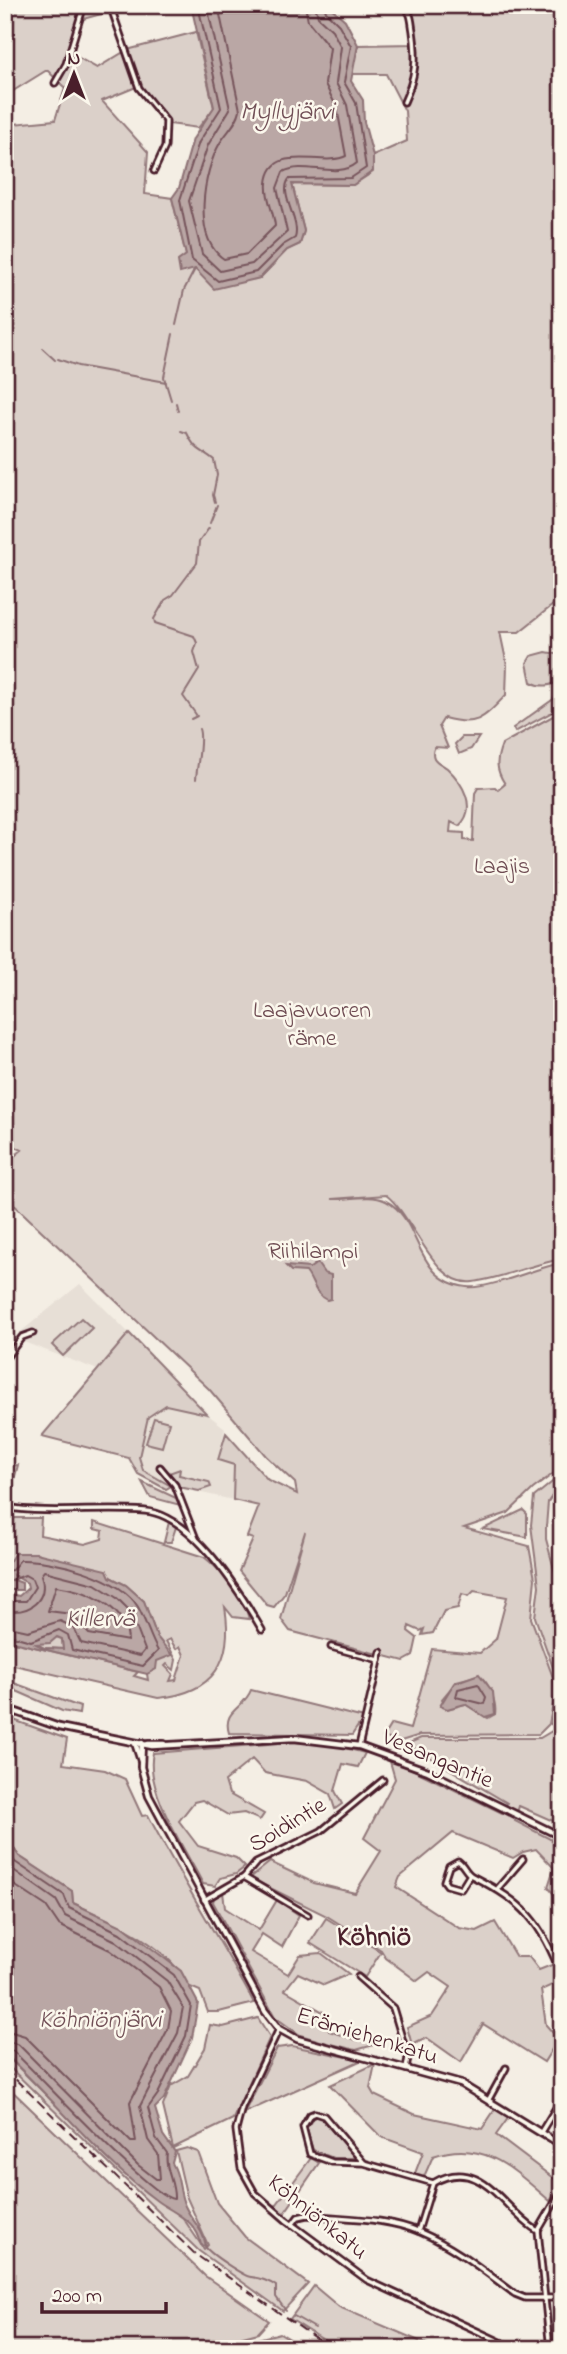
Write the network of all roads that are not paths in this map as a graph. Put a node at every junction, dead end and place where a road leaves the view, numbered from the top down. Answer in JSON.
{"nodes":[{"id":1,"x":84,"y":5,"type":"edge"},
{"id":2,"x":110,"y":5,"type":"edge"},
{"id":3,"x":404,"y":5,"type":"edge"},
{"id":4,"x":55,"y":83,"type":"dead end"},
{"id":5,"x":404,"y":102,"type":"dead end"},
{"id":6,"x":154,"y":171,"type":"dead end"},
{"id":7,"x":33,"y":1334,"type":"dead end"},
{"id":8,"x":5,"y":1359,"type":"edge"},
{"id":9,"x":160,"y":1467,"type":"dead end"},
{"id":10,"x":5,"y":1507,"type":"edge"},
{"id":11,"x":197,"y":1541,"type":"junction"},
{"id":12,"x":262,"y":1630,"type":"dead end"},
{"id":13,"x":331,"y":1647,"type":"dead end"},
{"id":14,"x":381,"y":1652,"type":"dead end"},
{"id":15,"x":379,"y":1660,"type":"junction"},
{"id":16,"x":5,"y":1708,"type":"edge"},
{"id":17,"x":135,"y":1742,"type":"junction"},
{"id":18,"x":145,"y":1743,"type":"junction"},
{"id":19,"x":359,"y":1746,"type":"junction"},
{"id":20,"x":141,"y":1761,"type":"junction"},
{"id":21,"x":383,"y":1780,"type":"dead end"},
{"id":22,"x":562,"y":1837,"type":"edge"},
{"id":23,"x":523,"y":1859,"type":"dead end"},
{"id":24,"x":470,"y":1876,"type":"junction"},
{"id":25,"x":244,"y":1877,"type":"junction"},
{"id":26,"x":498,"y":1888,"type":"junction"},
{"id":27,"x":205,"y":1900,"type":"junction"},
{"id":28,"x":308,"y":1915,"type":"dead end"},
{"id":29,"x":562,"y":1976,"type":"edge"},
{"id":30,"x":358,"y":1977,"type":"dead end"},
{"id":31,"x":279,"y":2029,"type":"junction"},
{"id":32,"x":506,"y":2068,"type":"dead end"},
{"id":33,"x":405,"y":2069,"type":"junction"},
{"id":34,"x":562,"y":2098,"type":"edge"},
{"id":35,"x":489,"y":2099,"type":"junction"},
{"id":36,"x":541,"y":2132,"type":"junction"},
{"id":37,"x":562,"y":2146,"type":"edge"},
{"id":38,"x":364,"y":2163,"type":"junction"},
{"id":39,"x":433,"y":2183,"type":"junction"},
{"id":40,"x":562,"y":2190,"type":"edge"},
{"id":41,"x":292,"y":2225,"type":"junction"},
{"id":42,"x":418,"y":2231,"type":"junction"},
{"id":43,"x":538,"y":2231,"type":"junction"},
{"id":44,"x":562,"y":2298,"type":"edge"},
{"id":45,"x":542,"y":2299,"type":"junction"},
{"id":46,"x":516,"y":2349,"type":"edge"},
{"id":47,"x":550,"y":2349,"type":"edge"}],
"edges":[{"from":1,"to":4,"type":"street"},
{"from":2,"to":6,"type":"street"},
{"from":3,"to":5,"type":"street"},
{"from":7,"to":8,"type":"street"},
{"from":9,"to":11,"type":"street"},
{"from":10,"to":11,"type":"street"},
{"from":11,"to":12,"type":"street"},
{"from":13,"to":15,"type":"street"},
{"from":14,"to":15,"type":"street"},
{"from":15,"to":19,"type":"street"},
{"from":16,"to":17,"type":"street","name":"Vesangantie"},
{"from":17,"to":18,"type":"street","name":"Vesangantie"},
{"from":17,"to":20,"type":"street","name":"Erämiehenkatu"},
{"from":18,"to":19,"type":"street","name":"Vesangantie"},
{"from":18,"to":20,"type":"street","name":"Erämiehenkatu"},
{"from":19,"to":22,"type":"street","name":"Vesangantie"},
{"from":20,"to":27,"type":"street","name":"Erämiehenkatu"},
{"from":21,"to":25,"type":"street","name":"Soidintie"},
{"from":23,"to":26,"type":"street"},
{"from":24,"to":24,"type":"street"},
{"from":24,"to":26,"type":"street"},
{"from":25,"to":27,"type":"street","name":"Soidintie"},
{"from":25,"to":28,"type":"street"},
{"from":26,"to":29,"type":"street"},
{"from":27,"to":31,"type":"street","name":"Erämiehenkatu"},
{"from":30,"to":33,"type":"street"},
{"from":31,"to":33,"type":"street","name":"Erämiehenkatu"},
{"from":31,"to":41,"type":"street","name":"Köhniönkatu"},
{"from":32,"to":35,"type":"street"},
{"from":33,"to":35,"type":"street","name":"Erämiehenkatu"},
{"from":34,"to":36,"type":"street"},
{"from":35,"to":36,"type":"street","name":"Erämiehenkatu"},
{"from":36,"to":37,"type":"street","name":"Erämiehenkatu"},
{"from":38,"to":38,"type":"street"},
{"from":38,"to":39,"type":"street"},
{"from":39,"to":42,"type":"street"},
{"from":39,"to":43,"type":"street"},
{"from":40,"to":43,"type":"street"},
{"from":41,"to":42,"type":"street"},
{"from":41,"to":46,"type":"street","name":"Köhniönkatu"},
{"from":42,"to":45,"type":"street"},
{"from":43,"to":45,"type":"street"},
{"from":44,"to":45,"type":"street"},
{"from":45,"to":47,"type":"street"}]}
